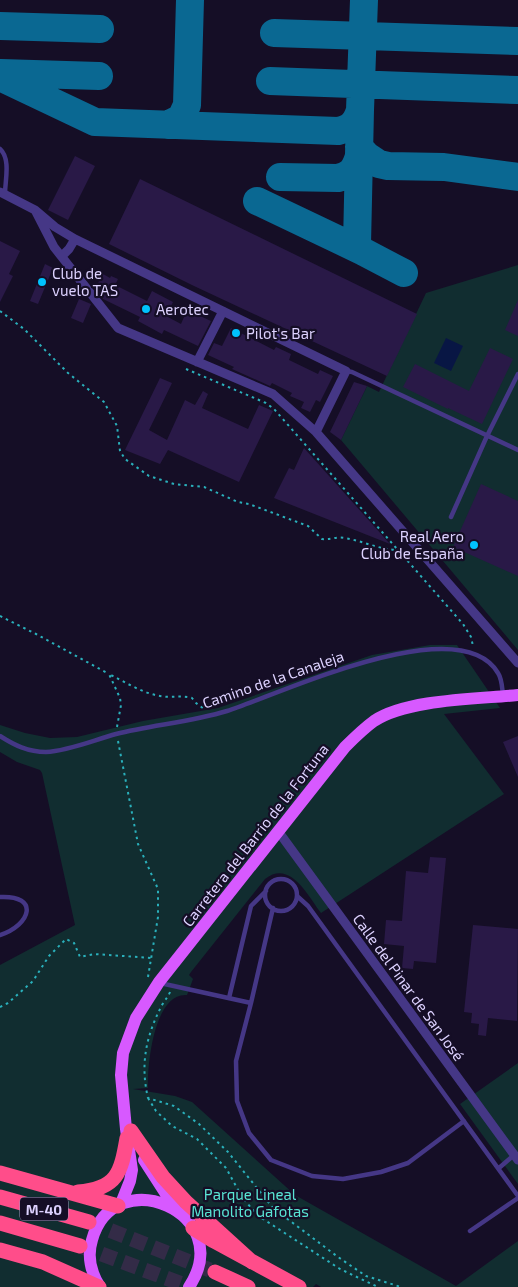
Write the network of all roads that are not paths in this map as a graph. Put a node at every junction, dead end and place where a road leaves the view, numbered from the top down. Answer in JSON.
{"nodes":[{"id":1,"x":0,"y":149,"type":"edge"},
{"id":2,"x":2,"y":193,"type":"edge"},
{"id":3,"x":35,"y":210,"type":"junction"},
{"id":4,"x":55,"y":227,"type":"junction"},
{"id":5,"x":47,"y":233,"type":"junction"},
{"id":6,"x":75,"y":239,"type":"junction"},
{"id":7,"x":62,"y":256,"type":"junction"},
{"id":8,"x":223,"y":311,"type":"junction"},
{"id":9,"x":197,"y":362,"type":"junction"},
{"id":10,"x":346,"y":371,"type":"junction"},
{"id":11,"x":518,"y":374,"type":"edge"},
{"id":12,"x":316,"y":432,"type":"junction"},
{"id":13,"x":487,"y":436,"type":"junction"},
{"id":14,"x":518,"y":450,"type":"edge"},
{"id":15,"x":451,"y":517,"type":"dead end"},
{"id":16,"x":518,"y":663,"type":"edge"},
{"id":17,"x":518,"y":695,"type":"edge"},
{"id":18,"x":504,"y":696,"type":"junction"},
{"id":19,"x":0,"y":736,"type":"edge"},
{"id":20,"x":278,"y":831,"type":"junction"},
{"id":21,"x":266,"y":892,"type":"junction"},
{"id":22,"x":297,"y":896,"type":"junction"},
{"id":23,"x":0,"y":897,"type":"edge"},
{"id":24,"x":273,"y":908,"type":"junction"},
{"id":25,"x":0,"y":935,"type":"edge"},
{"id":26,"x":154,"y":981,"type":"junction"},
{"id":27,"x":229,"y":998,"type":"junction"},
{"id":28,"x":251,"y":1003,"type":"junction"},
{"id":29,"x":464,"y":1121,"type":"junction"},
{"id":30,"x":129,"y":1135,"type":"junction"},
{"id":31,"x":516,"y":1158,"type":"edge"},
{"id":32,"x":499,"y":1168,"type":"junction"},
{"id":33,"x":0,"y":1173,"type":"edge"},
{"id":34,"x":72,"y":1192,"type":"junction"},
{"id":35,"x":0,"y":1197,"type":"edge"},
{"id":36,"x":518,"y":1197,"type":"edge"},
{"id":37,"x":119,"y":1206,"type":"junction"},
{"id":38,"x":177,"y":1210,"type":"junction"},
{"id":39,"x":89,"y":1222,"type":"tunnel mouth"},
{"id":40,"x":0,"y":1223,"type":"edge"},
{"id":41,"x":193,"y":1228,"type":"junction"},
{"id":42,"x":470,"y":1231,"type":"dead end"},
{"id":43,"x":80,"y":1246,"type":"tunnel mouth"},
{"id":44,"x":0,"y":1250,"type":"edge"},
{"id":45,"x":252,"y":1262,"type":"junction"},
{"id":46,"x":214,"y":1272,"type":"tunnel mouth"},
{"id":47,"x":100,"y":1287,"type":"edge"},
{"id":48,"x":189,"y":1287,"type":"edge"},
{"id":49,"x":248,"y":1287,"type":"edge"},
{"id":50,"x":299,"y":1287,"type":"edge"}],
"edges":[{"from":1,"to":2,"type":"lane"},
{"from":2,"to":3,"type":"street"},
{"from":3,"to":4,"type":"street"},
{"from":3,"to":5,"type":"street"},
{"from":4,"to":5,"type":"street"},
{"from":4,"to":6,"type":"street"},
{"from":5,"to":7,"type":"street"},
{"from":6,"to":7,"type":"street"},
{"from":6,"to":8,"type":"street"},
{"from":7,"to":9,"type":"street"},
{"from":8,"to":9,"type":"street"},
{"from":8,"to":10,"type":"street"},
{"from":9,"to":12,"type":"street"},
{"from":10,"to":12,"type":"street"},
{"from":10,"to":13,"type":"lane"},
{"from":11,"to":13,"type":"lane"},
{"from":12,"to":16,"type":"street"},
{"from":13,"to":14,"type":"lane"},
{"from":13,"to":15,"type":"lane"},
{"from":17,"to":18,"type":"main road","name":"Carretera del Barrio de la Fortuna"},
{"from":18,"to":19,"type":"lane","name":"Camino de la Canaleja"},
{"from":18,"to":20,"type":"main road","name":"Carretera del Barrio de la Fortuna"},
{"from":20,"to":26,"type":"main road","name":"Carretera del Barrio de la Fortuna"},
{"from":20,"to":31,"type":"street","name":"Calle del Pinar de San José"},
{"from":21,"to":22,"type":"lane"},
{"from":21,"to":24,"type":"lane"},
{"from":21,"to":27,"type":"lane"},
{"from":22,"to":24,"type":"lane"},
{"from":22,"to":29,"type":"lane"},
{"from":23,"to":25,"type":"lane"},
{"from":24,"to":28,"type":"lane"},
{"from":26,"to":27,"type":"lane"},
{"from":26,"to":30,"type":"main road","name":"Carretera del Barrio de la Fortuna"},
{"from":27,"to":28,"type":"lane"},
{"from":28,"to":29,"type":"lane"},
{"from":29,"to":32,"type":"lane"},
{"from":30,"to":34,"type":"highway"},
{"from":30,"to":37,"type":"main road","name":"Carretera del Barrio de la Fortuna"},
{"from":30,"to":38,"type":"main road","name":"Carretera del Barrio de la Fortuna"},
{"from":30,"to":45,"type":"highway"},
{"from":31,"to":32,"type":"lane"},
{"from":32,"to":36,"type":"lane"},
{"from":33,"to":34,"type":"highway"},
{"from":34,"to":37,"type":"highway"},
{"from":35,"to":39,"type":"highway","number":"M-40"},
{"from":36,"to":42,"type":"lane"},
{"from":37,"to":38,"type":"main road"},
{"from":37,"to":47,"type":"main road"},
{"from":38,"to":41,"type":"main road","name":"Carretera del Barrio de la Fortuna"},
{"from":40,"to":43,"type":"highway","number":"M-40"},
{"from":41,"to":45,"type":"highway"},
{"from":41,"to":48,"type":"main road"},
{"from":44,"to":47,"type":"highway"},
{"from":45,"to":50,"type":"highway"},
{"from":46,"to":49,"type":"highway"}]}
